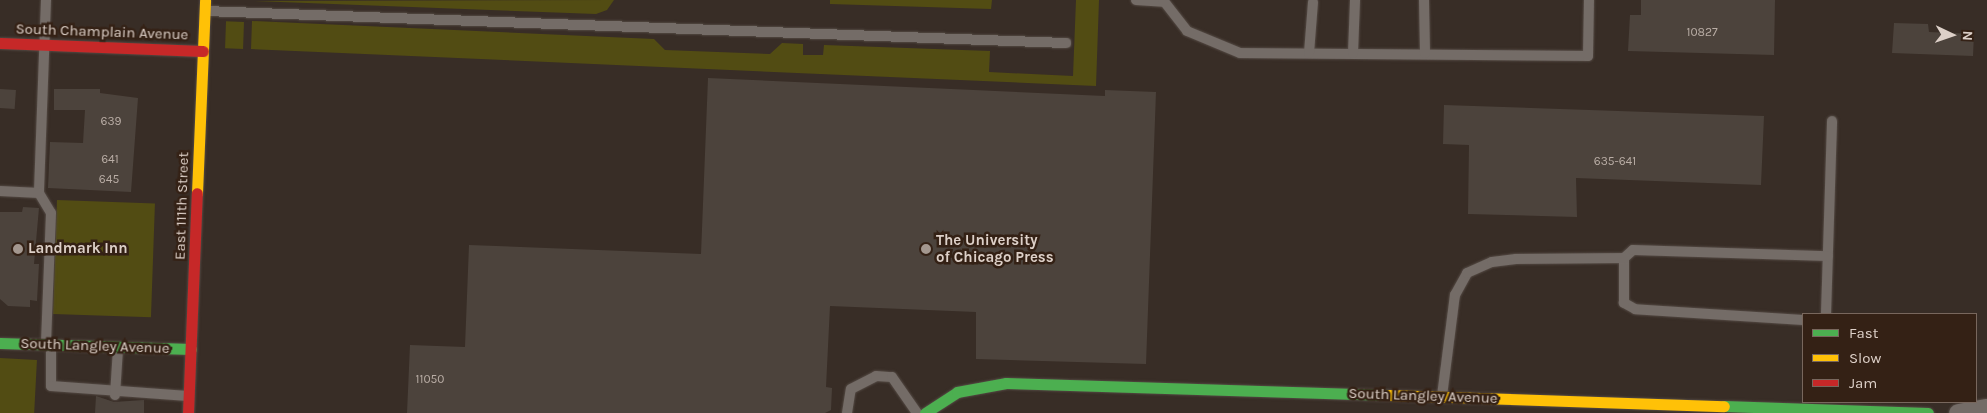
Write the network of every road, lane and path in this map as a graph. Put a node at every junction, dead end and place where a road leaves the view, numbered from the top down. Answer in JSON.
{"nodes":[{"id":1,"x":46,"y":0,"type":"edge"},
{"id":2,"x":1136,"y":0,"type":"edge"},
{"id":3,"x":1355,"y":0,"type":"edge"},
{"id":4,"x":1424,"y":0,"type":"edge"},
{"id":5,"x":1589,"y":0,"type":"edge"},
{"id":6,"x":1163,"y":1,"type":"edge"},
{"id":7,"x":1312,"y":2,"type":"dead end"},
{"id":8,"x":204,"y":6,"type":"edge"},
{"id":9,"x":0,"y":43,"type":"edge"},
{"id":10,"x":1066,"y":43,"type":"dead end"},
{"id":11,"x":44,"y":45,"type":"junction"},
{"id":12,"x":203,"y":51,"type":"junction"},
{"id":13,"x":1309,"y":53,"type":"junction"},
{"id":14,"x":1353,"y":53,"type":"junction"},
{"id":15,"x":1425,"y":53,"type":"junction"},
{"id":16,"x":1832,"y":121,"type":"dead end"},
{"id":17,"x":0,"y":191,"type":"edge"},
{"id":18,"x":39,"y":192,"type":"junction"},
{"id":19,"x":1828,"y":256,"type":"junction"},
{"id":20,"x":1624,"y":258,"type":"junction"},
{"id":21,"x":1826,"y":313,"type":"edge"},
{"id":22,"x":1802,"y":320,"type":"edge"},
{"id":23,"x":0,"y":343,"type":"edge"},
{"id":24,"x":49,"y":345,"type":"junction"},
{"id":25,"x":118,"y":347,"type":"junction"},
{"id":26,"x":191,"y":349,"type":"junction"},
{"id":27,"x":116,"y":392,"type":"junction"},
{"id":28,"x":189,"y":396,"type":"junction"},
{"id":29,"x":1442,"y":396,"type":"junction"},
{"id":30,"x":1823,"y":405,"type":"edge"},
{"id":31,"x":1987,"y":408,"type":"edge"},
{"id":32,"x":1766,"y":410,"type":"edge"},
{"id":33,"x":188,"y":413,"type":"edge"},
{"id":34,"x":847,"y":413,"type":"edge"},
{"id":35,"x":917,"y":413,"type":"edge"},
{"id":36,"x":925,"y":413,"type":"edge"},
{"id":37,"x":1928,"y":413,"type":"edge"},
{"id":38,"x":1958,"y":413,"type":"edge"}],
"edges":[{"from":1,"to":11,"type":"lane"},
{"from":2,"to":6,"type":"lane"},
{"from":3,"to":14,"type":"lane"},
{"from":4,"to":15,"type":"lane"},
{"from":5,"to":15,"type":"lane"},
{"from":6,"to":13,"type":"lane"},
{"from":7,"to":13,"type":"lane"},
{"from":8,"to":10,"type":"lane"},
{"from":8,"to":12,"type":"street","name":"East 111th Street"},
{"from":9,"to":11,"type":"street","name":"South Champlain Avenue"},
{"from":11,"to":12,"type":"street","name":"South Champlain Avenue"},
{"from":11,"to":18,"type":"lane"},
{"from":12,"to":26,"type":"street","name":"East 111th Street"},
{"from":13,"to":14,"type":"lane"},
{"from":14,"to":15,"type":"lane"},
{"from":16,"to":19,"type":"lane"},
{"from":17,"to":18,"type":"lane"},
{"from":18,"to":24,"type":"lane"},
{"from":19,"to":20,"type":"lane"},
{"from":19,"to":21,"type":"lane"},
{"from":20,"to":22,"type":"lane"},
{"from":20,"to":29,"type":"lane"},
{"from":23,"to":24,"type":"street","name":"South Langley Avenue"},
{"from":24,"to":25,"type":"street","name":"South Langley Avenue"},
{"from":24,"to":27,"type":"lane"},
{"from":25,"to":26,"type":"street","name":"South Langley Avenue"},
{"from":25,"to":27,"type":"lane"},
{"from":26,"to":28,"type":"street","name":"East 111th Street"},
{"from":27,"to":28,"type":"lane"},
{"from":28,"to":33,"type":"street","name":"East 111th Street"},
{"from":29,"to":32,"type":"street","name":"South Langley Avenue"},
{"from":29,"to":36,"type":"street","name":"South Langley Avenue"},
{"from":30,"to":32,"type":"street","name":"South Langley Avenue"},
{"from":30,"to":37,"type":"street","name":"South Langley Avenue"},
{"from":31,"to":38,"type":"street"},
{"from":34,"to":35,"type":"lane"}]}
